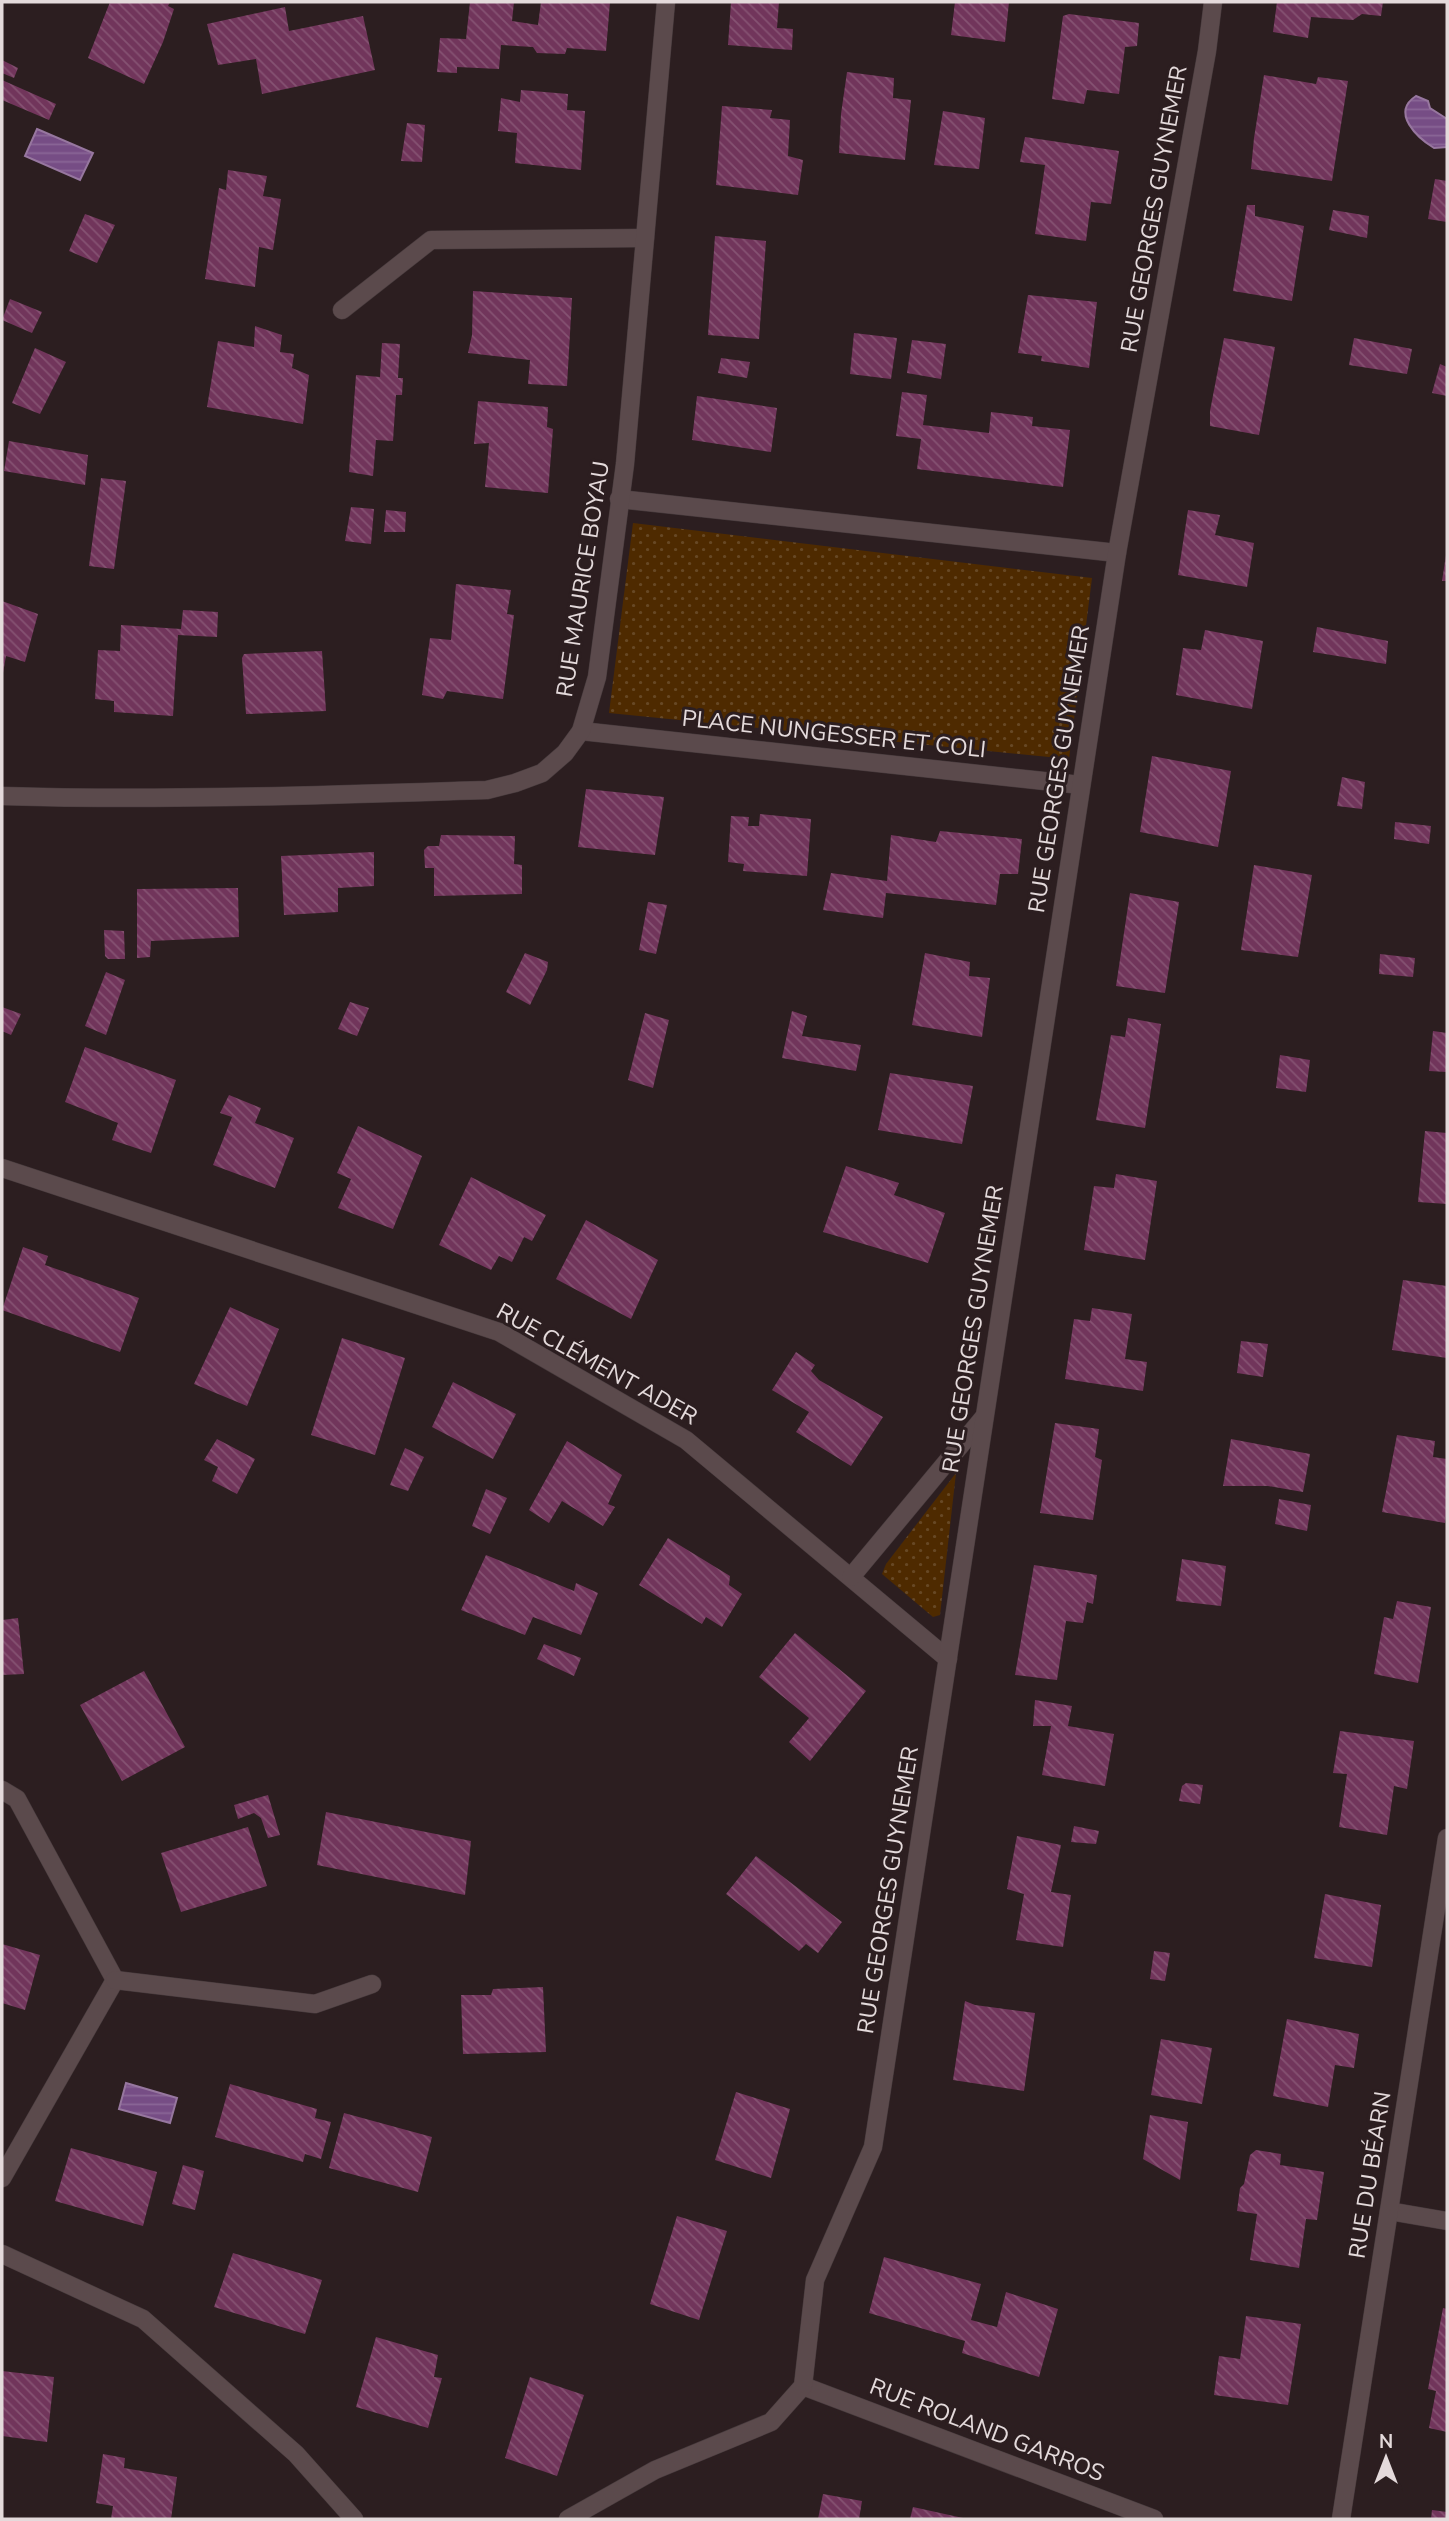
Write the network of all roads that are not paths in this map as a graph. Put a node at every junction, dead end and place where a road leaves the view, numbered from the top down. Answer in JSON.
{"nodes":[{"id":1,"x":666,"y":2,"type":"edge"},
{"id":2,"x":1213,"y":2,"type":"edge"},
{"id":3,"x":645,"y":238,"type":"junction"},
{"id":4,"x":342,"y":310,"type":"dead end"},
{"id":5,"x":620,"y":499,"type":"junction"},
{"id":6,"x":1116,"y":553,"type":"junction"},
{"id":7,"x":581,"y":731,"type":"junction"},
{"id":8,"x":1081,"y":785,"type":"junction"},
{"id":9,"x":2,"y":796,"type":"edge"},
{"id":10,"x":2,"y":1168,"type":"edge"},
{"id":11,"x":984,"y":1417,"type":"junction"},
{"id":12,"x":851,"y":1577,"type":"junction"},
{"id":13,"x":948,"y":1659,"type":"junction"},
{"id":14,"x":2,"y":1790,"type":"edge"},
{"id":15,"x":1447,"y":1838,"type":"edge"},
{"id":16,"x":115,"y":1980,"type":"junction"},
{"id":17,"x":372,"y":1984,"type":"dead end"},
{"id":18,"x":2,"y":2178,"type":"edge"},
{"id":19,"x":1389,"y":2211,"type":"junction"},
{"id":20,"x":1447,"y":2221,"type":"edge"},
{"id":21,"x":2,"y":2254,"type":"edge"},
{"id":22,"x":803,"y":2386,"type":"junction"},
{"id":23,"x":354,"y":2519,"type":"edge"},
{"id":24,"x":568,"y":2519,"type":"edge"},
{"id":25,"x":1154,"y":2519,"type":"edge"},
{"id":26,"x":1341,"y":2519,"type":"edge"}],
"edges":[{"from":1,"to":3,"type":"street","name":"RUE MAURICE BOYAU"},
{"from":2,"to":6,"type":"street","name":"RUE GEORGES GUYNEMER"},
{"from":3,"to":4,"type":"street"},
{"from":3,"to":5,"type":"street","name":"RUE MAURICE BOYAU"},
{"from":5,"to":6,"type":"street"},
{"from":5,"to":7,"type":"street","name":"RUE MAURICE BOYAU"},
{"from":6,"to":8,"type":"street","name":"RUE GEORGES GUYNEMER"},
{"from":7,"to":8,"type":"street","name":"PLACE NUNGESSER ET COLI"},
{"from":7,"to":9,"type":"street","name":"RUE MAURICE BOYAU"},
{"from":8,"to":11,"type":"street","name":"RUE GEORGES GUYNEMER"},
{"from":10,"to":12,"type":"street","name":"RUE CLÉMENT ADER"},
{"from":11,"to":12,"type":"street"},
{"from":11,"to":13,"type":"street","name":"RUE GEORGES GUYNEMER"},
{"from":12,"to":13,"type":"street","name":"RUE CLÉMENT ADER"},
{"from":13,"to":22,"type":"street","name":"RUE GEORGES GUYNEMER"},
{"from":14,"to":16,"type":"street"},
{"from":15,"to":19,"type":"street","name":"RUE DU BÉARN"},
{"from":16,"to":17,"type":"street"},
{"from":16,"to":18,"type":"street"},
{"from":19,"to":20,"type":"street"},
{"from":19,"to":26,"type":"street","name":"RUE DU BÉARN"},
{"from":21,"to":23,"type":"street"},
{"from":22,"to":24,"type":"street"},
{"from":22,"to":25,"type":"street","name":"RUE ROLAND GARROS"}]}
